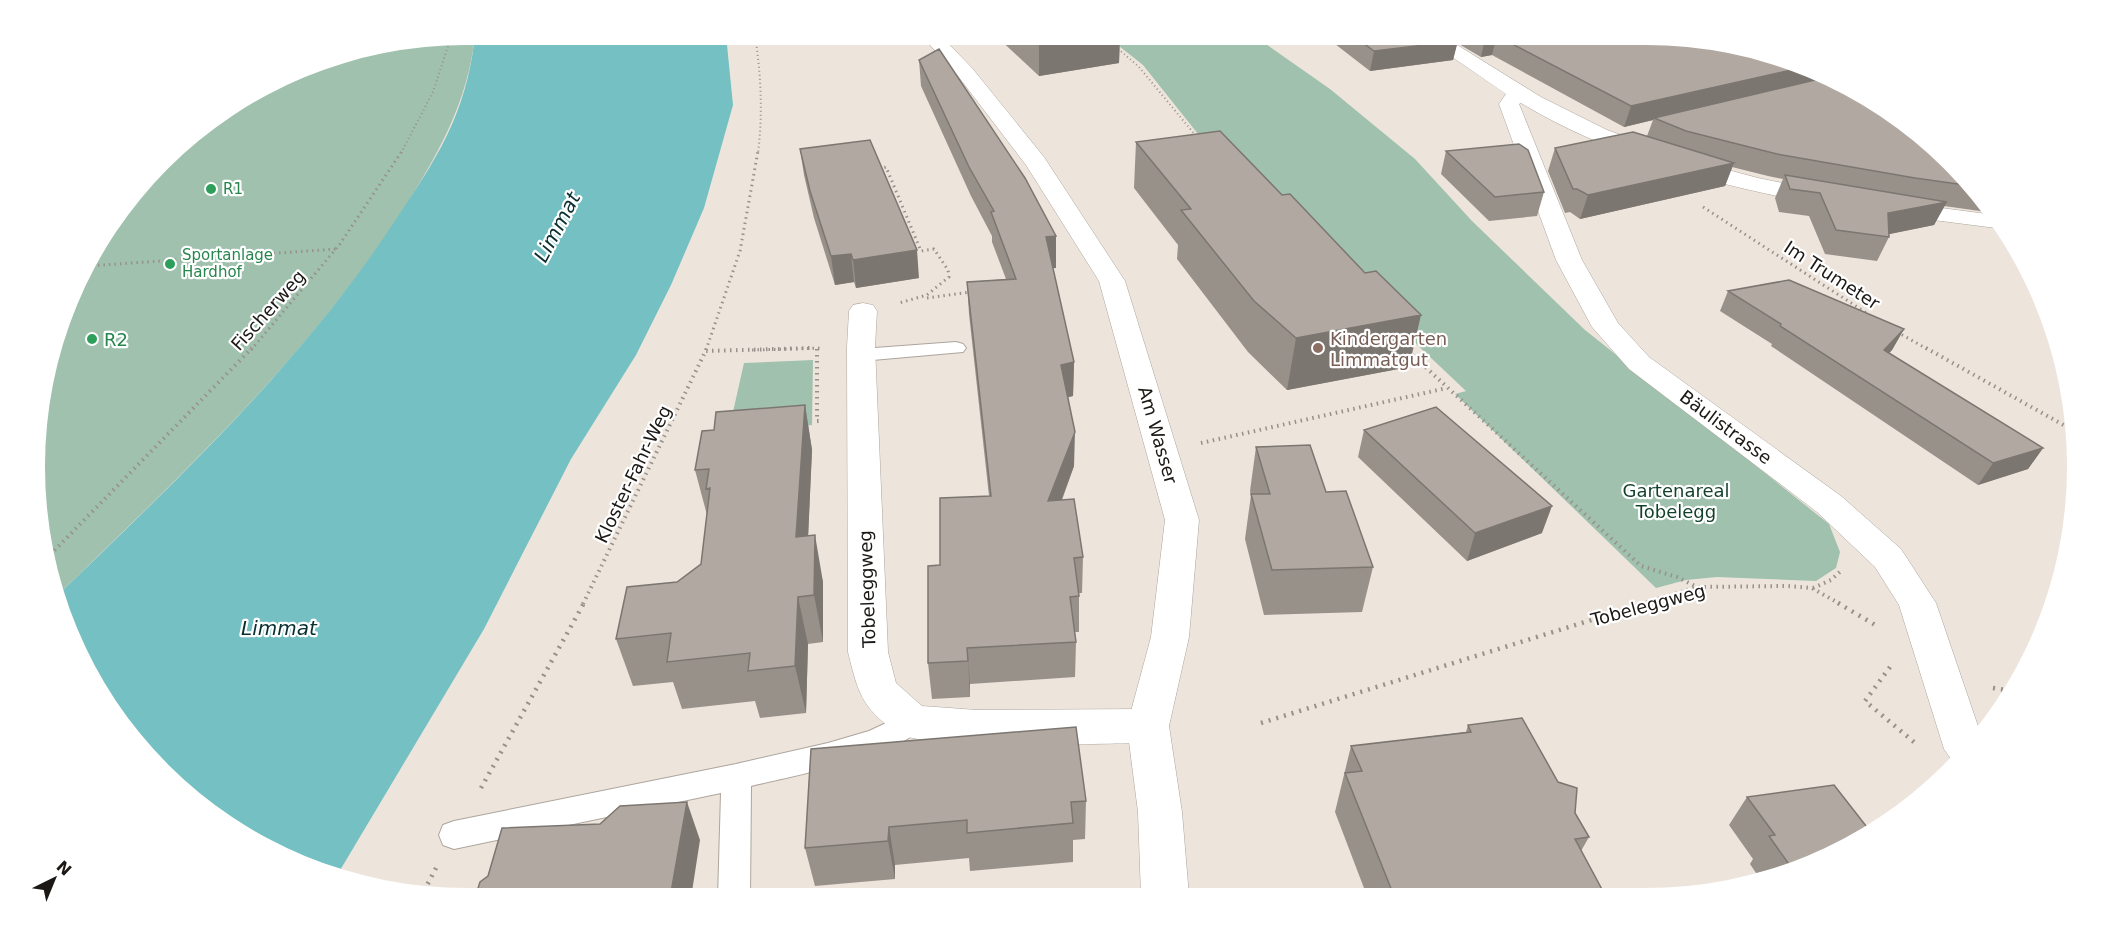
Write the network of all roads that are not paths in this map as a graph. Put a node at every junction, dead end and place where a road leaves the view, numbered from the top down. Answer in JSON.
{"nodes":[{"id":1,"x":940,"y":45,"type":"edge"},
{"id":2,"x":1447,"y":45,"type":"edge"},
{"id":3,"x":1518,"y":92,"type":"junction"},
{"id":4,"x":1643,"y":131,"type":"dead end"},
{"id":5,"x":1610,"y":139,"type":"junction"},
{"id":6,"x":1988,"y":221,"type":"edge"},
{"id":7,"x":880,"y":307,"type":"road end"},
{"id":8,"x":956,"y":348,"type":"dead end"},
{"id":9,"x":861,"y":355,"type":"junction"},
{"id":10,"x":912,"y":722,"type":"junction"},
{"id":11,"x":1149,"y":726,"type":"junction"},
{"id":12,"x":1963,"y":743,"type":"edge"},
{"id":13,"x":736,"y":777,"type":"junction"},
{"id":14,"x":454,"y":835,"type":"road end"},
{"id":15,"x":734,"y":888,"type":"edge"},
{"id":16,"x":1165,"y":888,"type":"edge"}],
"edges":[{"from":1,"to":11,"type":"street","name":"Am Wasser"},
{"from":2,"to":3,"type":"street"},
{"from":3,"to":5,"type":"street"},
{"from":3,"to":12,"type":"street","name":"Bäulistrasse"},
{"from":4,"to":5,"type":"street"},
{"from":5,"to":6,"type":"street"},
{"from":7,"to":9,"type":"street","name":"Tobeleggweg"},
{"from":8,"to":9,"type":"lane"},
{"from":9,"to":10,"type":"street","name":"Tobeleggweg"},
{"from":10,"to":11,"type":"street"},
{"from":10,"to":13,"type":"lane"},
{"from":11,"to":16,"type":"street","name":"Am Wasser"},
{"from":13,"to":14,"type":"lane"},
{"from":13,"to":15,"type":"lane"}]}
